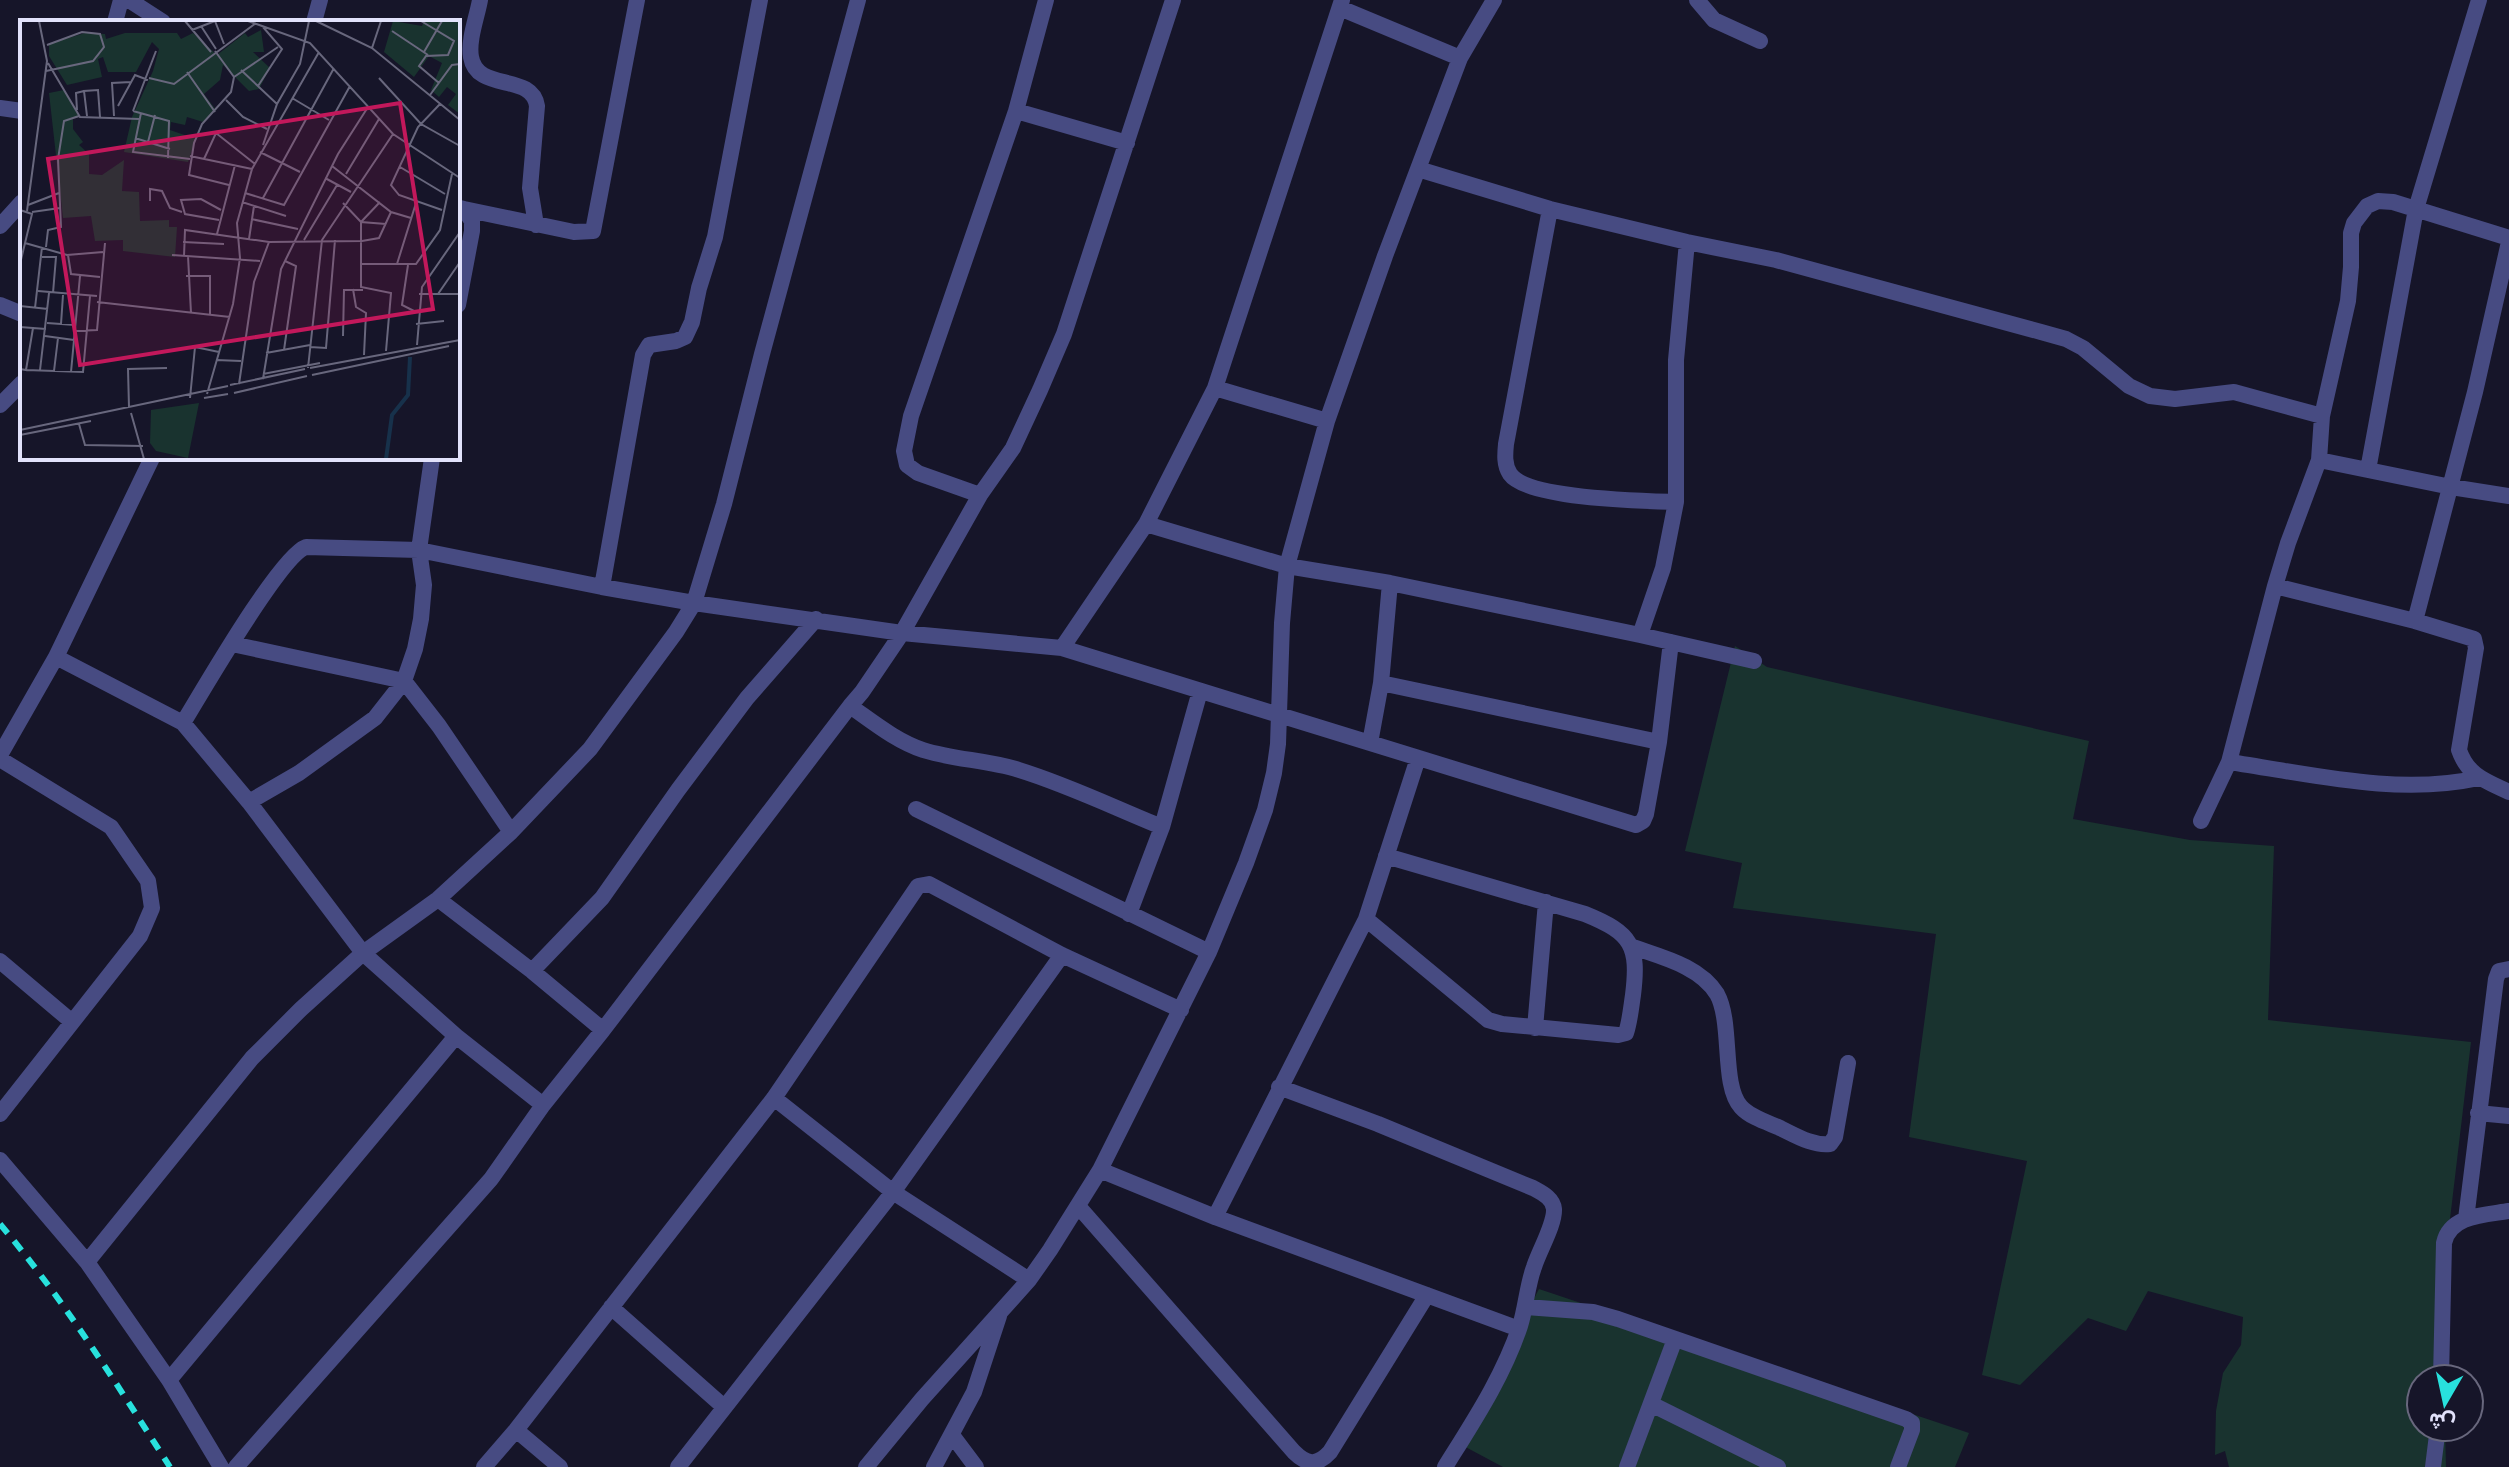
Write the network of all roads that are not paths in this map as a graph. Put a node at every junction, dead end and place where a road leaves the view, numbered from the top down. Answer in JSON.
{"nodes":[{"id":1,"x":121,"y":0,"type":"edge"},
{"id":2,"x":129,"y":0,"type":"edge"},
{"id":3,"x":320,"y":0,"type":"edge"},
{"id":4,"x":480,"y":0,"type":"edge"},
{"id":5,"x":637,"y":0,"type":"edge"},
{"id":6,"x":760,"y":0,"type":"edge"},
{"id":7,"x":858,"y":0,"type":"edge"},
{"id":8,"x":1046,"y":0,"type":"edge"},
{"id":9,"x":1173,"y":0,"type":"edge"},
{"id":10,"x":1494,"y":0,"type":"edge"},
{"id":11,"x":1697,"y":0,"type":"edge"},
{"id":12,"x":2479,"y":0,"type":"edge"},
{"id":13,"x":1341,"y":4,"type":"edge"},
{"id":14,"x":116,"y":20,"type":"edge"},
{"id":15,"x":160,"y":20,"type":"edge"},
{"id":16,"x":315,"y":20,"type":"edge"},
{"id":17,"x":1760,"y":41,"type":"dead end"},
{"id":18,"x":1460,"y":58,"type":"junction"},
{"id":19,"x":0,"y":108,"type":"edge"},
{"id":20,"x":20,"y":111,"type":"edge"},
{"id":21,"x":1016,"y":111,"type":"junction"},
{"id":22,"x":1127,"y":143,"type":"junction"},
{"id":23,"x":1418,"y":169,"type":"junction"},
{"id":24,"x":20,"y":204,"type":"edge"},
{"id":25,"x":461,"y":208,"type":"edge"},
{"id":26,"x":1550,"y":209,"type":"junction"},
{"id":27,"x":2416,"y":209,"type":"junction"},
{"id":28,"x":536,"y":225,"type":"junction"},
{"id":29,"x":0,"y":226,"type":"edge"},
{"id":30,"x":2509,"y":240,"type":"edge"},
{"id":31,"x":1687,"y":242,"type":"junction"},
{"id":32,"x":2504,"y":287,"type":"edge"},
{"id":33,"x":460,"y":294,"type":"edge"},
{"id":34,"x":0,"y":305,"type":"edge"},
{"id":35,"x":20,"y":313,"type":"edge"},
{"id":36,"x":20,"y":385,"type":"edge"},
{"id":37,"x":1215,"y":388,"type":"junction"},
{"id":38,"x":0,"y":405,"type":"edge"},
{"id":39,"x":2322,"y":416,"type":"junction"},
{"id":40,"x":1327,"y":421,"type":"junction"},
{"id":41,"x":151,"y":460,"type":"edge"},
{"id":42,"x":432,"y":460,"type":"edge"},
{"id":43,"x":2319,"y":460,"type":"junction"},
{"id":44,"x":2368,"y":470,"type":"junction"},
{"id":45,"x":2451,"y":487,"type":"junction"},
{"id":46,"x":980,"y":495,"type":"junction"},
{"id":47,"x":2509,"y":496,"type":"edge"},
{"id":48,"x":1676,"y":502,"type":"junction"},
{"id":49,"x":1146,"y":524,"type":"junction"},
{"id":50,"x":419,"y":550,"type":"junction"},
{"id":51,"x":1287,"y":566,"type":"junction"},
{"id":52,"x":1390,"y":583,"type":"junction"},
{"id":53,"x":2275,"y":586,"type":"junction"},
{"id":54,"x":602,"y":587,"type":"junction"},
{"id":55,"x":694,"y":603,"type":"junction"},
{"id":56,"x":816,"y":619,"type":"junction"},
{"id":57,"x":2415,"y":621,"type":"junction"},
{"id":58,"x":902,"y":633,"type":"junction"},
{"id":59,"x":1640,"y":635,"type":"junction"},
{"id":60,"x":1671,"y":642,"type":"junction"},
{"id":61,"x":232,"y":644,"type":"junction"},
{"id":62,"x":1062,"y":648,"type":"junction"},
{"id":63,"x":56,"y":657,"type":"junction"},
{"id":64,"x":1754,"y":661,"type":"dead end"},
{"id":65,"x":404,"y":681,"type":"junction"},
{"id":66,"x":1381,"y":683,"type":"junction"},
{"id":67,"x":1200,"y":691,"type":"junction"},
{"id":68,"x":850,"y":706,"type":"junction"},
{"id":69,"x":1280,"y":714,"type":"junction"},
{"id":70,"x":183,"y":723,"type":"junction"},
{"id":71,"x":1659,"y":742,"type":"junction"},
{"id":72,"x":1370,"y":743,"type":"junction"},
{"id":73,"x":0,"y":757,"type":"edge"},
{"id":74,"x":1418,"y":758,"type":"junction"},
{"id":75,"x":2229,"y":762,"type":"junction"},
{"id":76,"x":2479,"y":778,"type":"junction"},
{"id":77,"x":2509,"y":792,"type":"edge"},
{"id":78,"x":249,"y":802,"type":"junction"},
{"id":79,"x":916,"y":809,"type":"dead end"},
{"id":80,"x":2201,"y":821,"type":"dead end"},
{"id":81,"x":1162,"y":827,"type":"junction"},
{"id":82,"x":511,"y":832,"type":"junction"},
{"id":83,"x":1386,"y":856,"type":"junction"},
{"id":84,"x":438,"y":899,"type":"junction"},
{"id":85,"x":1546,"y":902,"type":"junction"},
{"id":86,"x":1129,"y":914,"type":"junction"},
{"id":87,"x":1366,"y":919,"type":"junction"},
{"id":88,"x":1633,"y":947,"type":"junction"},
{"id":89,"x":1209,"y":952,"type":"junction"},
{"id":90,"x":363,"y":953,"type":"junction"},
{"id":91,"x":1062,"y":955,"type":"junction"},
{"id":92,"x":0,"y":961,"type":"edge"},
{"id":93,"x":2509,"y":969,"type":"edge"},
{"id":94,"x":532,"y":971,"type":"junction"},
{"id":95,"x":1181,"y":1010,"type":"junction"},
{"id":96,"x":71,"y":1021,"type":"junction"},
{"id":97,"x":1535,"y":1028,"type":"junction"},
{"id":98,"x":603,"y":1030,"type":"junction"},
{"id":99,"x":456,"y":1036,"type":"junction"},
{"id":100,"x":1848,"y":1063,"type":"dead end"},
{"id":101,"x":1279,"y":1087,"type":"junction"},
{"id":102,"x":774,"y":1098,"type":"junction"},
{"id":103,"x":543,"y":1105,"type":"junction"},
{"id":104,"x":2478,"y":1113,"type":"junction"},
{"id":105,"x":0,"y":1114,"type":"edge"},
{"id":106,"x":2509,"y":1116,"type":"edge"},
{"id":107,"x":0,"y":1160,"type":"edge"},
{"id":108,"x":1100,"y":1170,"type":"junction"},
{"id":109,"x":893,"y":1192,"type":"junction"},
{"id":110,"x":1078,"y":1206,"type":"junction"},
{"id":111,"x":2509,"y":1211,"type":"edge"},
{"id":112,"x":1215,"y":1217,"type":"junction"},
{"id":113,"x":2466,"y":1219,"type":"junction"},
{"id":114,"x":87,"y":1262,"type":"junction"},
{"id":115,"x":1029,"y":1280,"type":"junction"},
{"id":116,"x":1427,"y":1295,"type":"junction"},
{"id":117,"x":611,"y":1307,"type":"junction"},
{"id":118,"x":1526,"y":1307,"type":"junction"},
{"id":119,"x":1001,"y":1311,"type":"junction"},
{"id":120,"x":1519,"y":1329,"type":"junction"},
{"id":121,"x":1675,"y":1339,"type":"junction"},
{"id":122,"x":2441,"y":1363,"type":"edge"},
{"id":123,"x":169,"y":1380,"type":"junction"},
{"id":124,"x":1651,"y":1404,"type":"junction"},
{"id":125,"x":724,"y":1407,"type":"junction"},
{"id":126,"x":516,"y":1430,"type":"junction"},
{"id":127,"x":952,"y":1435,"type":"junction"},
{"id":128,"x":2436,"y":1443,"type":"edge"},
{"id":129,"x":221,"y":1467,"type":"edge"},
{"id":130,"x":236,"y":1467,"type":"edge"},
{"id":131,"x":484,"y":1467,"type":"edge"},
{"id":132,"x":560,"y":1467,"type":"edge"},
{"id":133,"x":678,"y":1467,"type":"edge"},
{"id":134,"x":866,"y":1467,"type":"edge"},
{"id":135,"x":934,"y":1467,"type":"edge"},
{"id":136,"x":976,"y":1467,"type":"edge"},
{"id":137,"x":1445,"y":1467,"type":"edge"},
{"id":138,"x":1627,"y":1467,"type":"edge"},
{"id":139,"x":1778,"y":1467,"type":"edge"},
{"id":140,"x":1898,"y":1467,"type":"edge"},
{"id":141,"x":2433,"y":1467,"type":"edge"}],
"edges":[{"from":1,"to":14,"type":"street"},
{"from":2,"to":15,"type":"street"},
{"from":3,"to":16,"type":"street"},
{"from":4,"to":28,"type":"street"},
{"from":5,"to":28,"type":"street"},
{"from":6,"to":54,"type":"street"},
{"from":7,"to":55,"type":"street"},
{"from":8,"to":21,"type":"street"},
{"from":9,"to":22,"type":"street"},
{"from":10,"to":18,"type":"street"},
{"from":11,"to":17,"type":"street"},
{"from":12,"to":27,"type":"street"},
{"from":13,"to":18,"type":"street"},
{"from":13,"to":37,"type":"street"},
{"from":18,"to":23,"type":"street"},
{"from":19,"to":20,"type":"street"},
{"from":21,"to":22,"type":"street"},
{"from":21,"to":46,"type":"street"},
{"from":22,"to":46,"type":"street"},
{"from":23,"to":26,"type":"street"},
{"from":23,"to":40,"type":"street"},
{"from":24,"to":29,"type":"street"},
{"from":25,"to":28,"type":"street"},
{"from":25,"to":33,"type":"street"},
{"from":26,"to":31,"type":"street"},
{"from":26,"to":48,"type":"street"},
{"from":27,"to":30,"type":"street"},
{"from":27,"to":39,"type":"street"},
{"from":27,"to":44,"type":"street"},
{"from":30,"to":32,"type":"street"},
{"from":31,"to":39,"type":"street"},
{"from":31,"to":48,"type":"street"},
{"from":32,"to":45,"type":"street"},
{"from":34,"to":35,"type":"street"},
{"from":36,"to":38,"type":"street"},
{"from":37,"to":40,"type":"street"},
{"from":37,"to":49,"type":"street"},
{"from":39,"to":43,"type":"street"},
{"from":40,"to":51,"type":"street"},
{"from":41,"to":63,"type":"street"},
{"from":42,"to":50,"type":"street"},
{"from":43,"to":44,"type":"street"},
{"from":43,"to":53,"type":"street"},
{"from":44,"to":45,"type":"street"},
{"from":45,"to":47,"type":"street"},
{"from":45,"to":57,"type":"street"},
{"from":46,"to":58,"type":"street"},
{"from":48,"to":59,"type":"street"},
{"from":49,"to":51,"type":"street"},
{"from":49,"to":62,"type":"street"},
{"from":50,"to":54,"type":"street"},
{"from":50,"to":61,"type":"street"},
{"from":50,"to":65,"type":"street"},
{"from":51,"to":52,"type":"street"},
{"from":51,"to":69,"type":"street"},
{"from":52,"to":59,"type":"street"},
{"from":52,"to":66,"type":"street"},
{"from":53,"to":57,"type":"street"},
{"from":53,"to":75,"type":"street"},
{"from":54,"to":55,"type":"street"},
{"from":55,"to":56,"type":"street"},
{"from":55,"to":82,"type":"street"},
{"from":56,"to":58,"type":"street"},
{"from":56,"to":94,"type":"street"},
{"from":57,"to":76,"type":"street"},
{"from":58,"to":62,"type":"street"},
{"from":58,"to":68,"type":"street"},
{"from":59,"to":60,"type":"street"},
{"from":60,"to":64,"type":"street"},
{"from":60,"to":71,"type":"street"},
{"from":61,"to":65,"type":"street"},
{"from":61,"to":70,"type":"street"},
{"from":62,"to":67,"type":"street"},
{"from":63,"to":70,"type":"street"},
{"from":63,"to":73,"type":"street"},
{"from":65,"to":78,"type":"street"},
{"from":65,"to":82,"type":"street"},
{"from":66,"to":71,"type":"street"},
{"from":66,"to":72,"type":"street"},
{"from":67,"to":69,"type":"street"},
{"from":67,"to":81,"type":"street"},
{"from":68,"to":81,"type":"street"},
{"from":68,"to":98,"type":"street"},
{"from":69,"to":72,"type":"street"},
{"from":69,"to":89,"type":"street"},
{"from":70,"to":78,"type":"street"},
{"from":71,"to":74,"type":"street"},
{"from":72,"to":74,"type":"street"},
{"from":73,"to":96,"type":"street"},
{"from":74,"to":83,"type":"street"},
{"from":75,"to":76,"type":"street"},
{"from":75,"to":80,"type":"street"},
{"from":76,"to":77,"type":"street"},
{"from":78,"to":90,"type":"street"},
{"from":79,"to":86,"type":"street"},
{"from":81,"to":86,"type":"street"},
{"from":82,"to":84,"type":"street"},
{"from":83,"to":85,"type":"street"},
{"from":83,"to":87,"type":"street"},
{"from":84,"to":90,"type":"street"},
{"from":84,"to":94,"type":"street"},
{"from":85,"to":88,"type":"street"},
{"from":85,"to":97,"type":"street"},
{"from":86,"to":89,"type":"street"},
{"from":87,"to":97,"type":"street"},
{"from":87,"to":101,"type":"street"},
{"from":88,"to":97,"type":"street"},
{"from":88,"to":100,"type":"street"},
{"from":89,"to":95,"type":"street"},
{"from":90,"to":99,"type":"street"},
{"from":90,"to":114,"type":"street"},
{"from":91,"to":95,"type":"street"},
{"from":91,"to":102,"type":"street"},
{"from":91,"to":109,"type":"street"},
{"from":92,"to":96,"type":"street"},
{"from":93,"to":104,"type":"street"},
{"from":94,"to":98,"type":"street"},
{"from":95,"to":108,"type":"street"},
{"from":96,"to":105,"type":"street"},
{"from":98,"to":103,"type":"street"},
{"from":99,"to":103,"type":"street"},
{"from":99,"to":123,"type":"street"},
{"from":101,"to":112,"type":"street"},
{"from":101,"to":118,"type":"street"},
{"from":102,"to":109,"type":"street"},
{"from":102,"to":117,"type":"street"},
{"from":103,"to":130,"type":"street"},
{"from":104,"to":106,"type":"street"},
{"from":104,"to":113,"type":"street"},
{"from":107,"to":114,"type":"street"},
{"from":108,"to":110,"type":"street"},
{"from":108,"to":112,"type":"street"},
{"from":109,"to":115,"type":"street"},
{"from":109,"to":125,"type":"street"},
{"from":110,"to":115,"type":"street"},
{"from":110,"to":116,"type":"street"},
{"from":111,"to":113,"type":"street"},
{"from":112,"to":116,"type":"street"},
{"from":113,"to":122,"type":"street"},
{"from":114,"to":123,"type":"street"},
{"from":115,"to":119,"type":"street"},
{"from":116,"to":120,"type":"street"},
{"from":117,"to":125,"type":"street"},
{"from":117,"to":126,"type":"street"},
{"from":118,"to":120,"type":"street"},
{"from":118,"to":121,"type":"street"},
{"from":119,"to":127,"type":"street"},
{"from":119,"to":134,"type":"street"},
{"from":120,"to":137,"type":"street"},
{"from":121,"to":124,"type":"street"},
{"from":121,"to":140,"type":"street"},
{"from":123,"to":129,"type":"street"},
{"from":124,"to":138,"type":"street"},
{"from":124,"to":139,"type":"street"},
{"from":125,"to":133,"type":"street"},
{"from":126,"to":131,"type":"street"},
{"from":126,"to":132,"type":"street"},
{"from":127,"to":135,"type":"street"},
{"from":127,"to":136,"type":"street"},
{"from":128,"to":141,"type":"street"}]}
